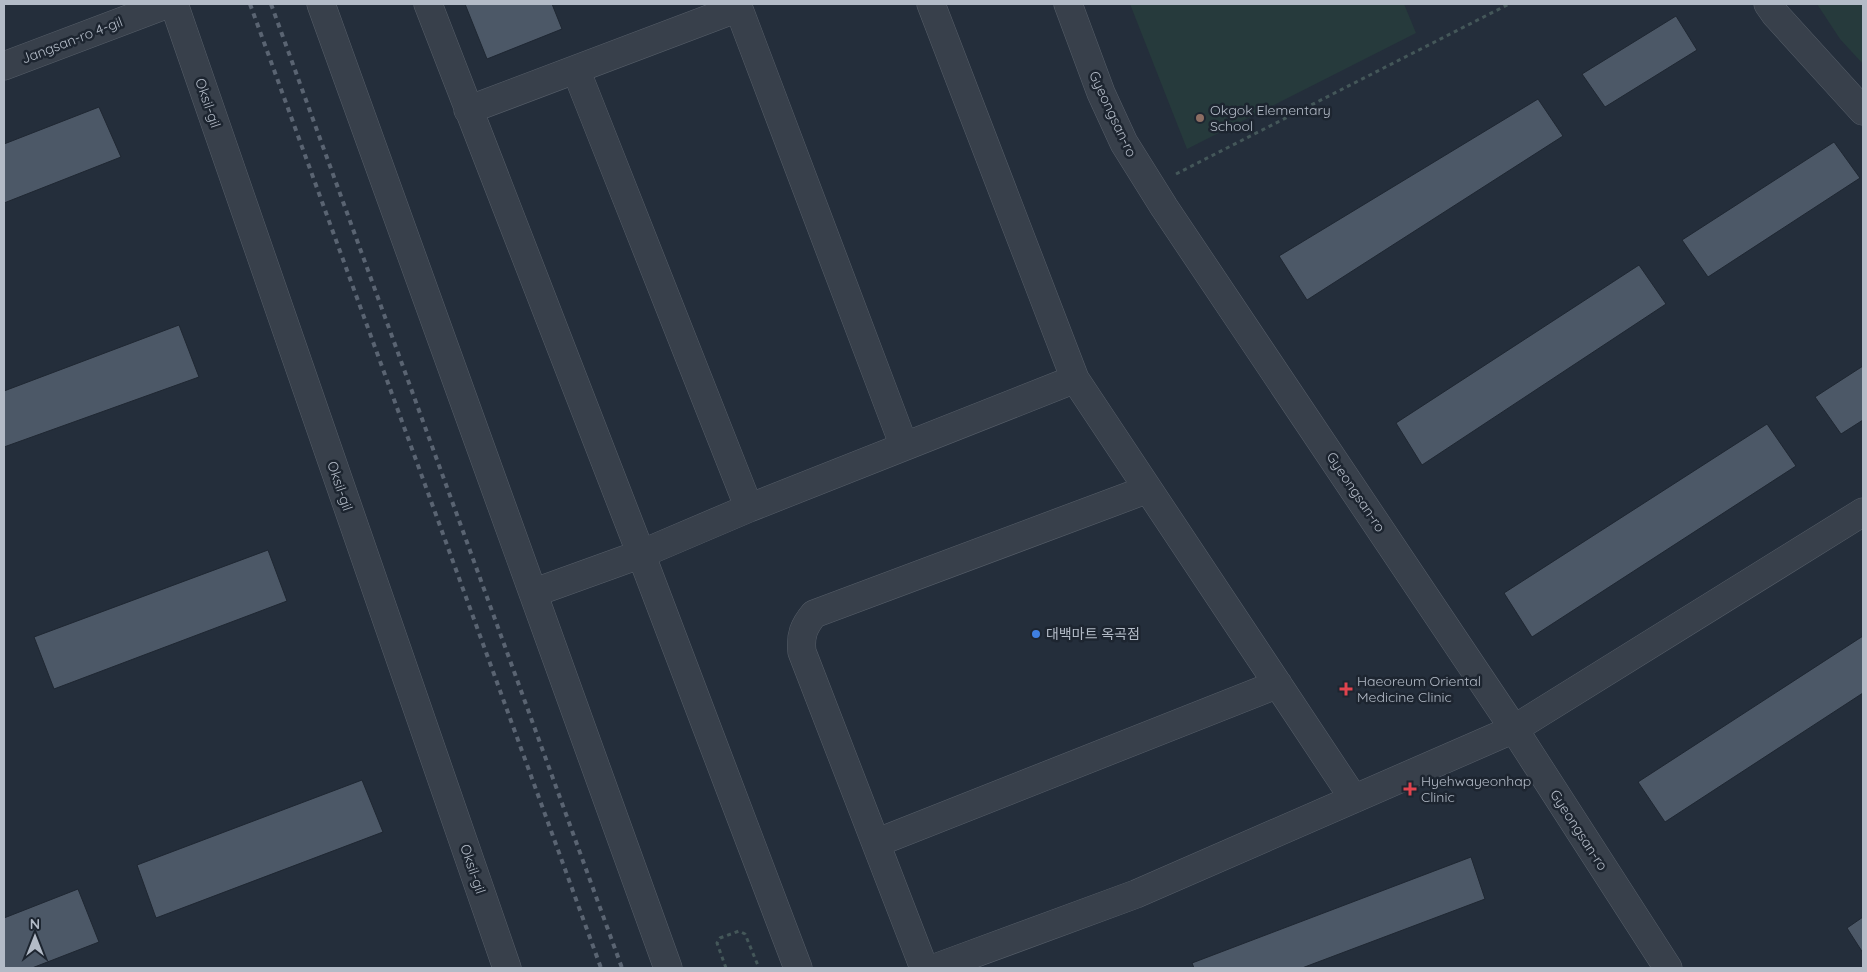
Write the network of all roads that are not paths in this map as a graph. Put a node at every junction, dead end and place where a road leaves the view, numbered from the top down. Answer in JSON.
{"nodes":[{"id":1,"x":168,"y":4,"type":"edge"},
{"id":2,"x":174,"y":4,"type":"edge"},
{"id":3,"x":321,"y":4,"type":"edge"},
{"id":4,"x":428,"y":4,"type":"edge"},
{"id":5,"x":931,"y":4,"type":"edge"},
{"id":6,"x":1068,"y":4,"type":"edge"},
{"id":7,"x":1768,"y":4,"type":"edge"},
{"id":8,"x":738,"y":6,"type":"edge"},
{"id":9,"x":4,"y":66,"type":"edge"},
{"id":10,"x":576,"y":70,"type":"junction"},
{"id":11,"x":468,"y":110,"type":"junction"},
{"id":12,"x":1863,"y":111,"type":"edge"},
{"id":13,"x":1075,"y":379,"type":"junction"},
{"id":14,"x":904,"y":446,"type":"junction"},
{"id":15,"x":1148,"y":489,"type":"junction"},
{"id":16,"x":749,"y":508,"type":"junction"},
{"id":17,"x":1863,"y":512,"type":"edge"},
{"id":18,"x":642,"y":554,"type":"junction"},
{"id":19,"x":533,"y":593,"type":"junction"},
{"id":20,"x":1278,"y":684,"type":"junction"},
{"id":21,"x":1514,"y":729,"type":"junction"},
{"id":22,"x":1354,"y":799,"type":"junction"},
{"id":23,"x":876,"y":843,"type":"junction"},
{"id":24,"x":507,"y":968,"type":"edge"},
{"id":25,"x":668,"y":968,"type":"edge"},
{"id":26,"x":798,"y":968,"type":"edge"},
{"id":27,"x":924,"y":968,"type":"edge"},
{"id":28,"x":935,"y":968,"type":"edge"},
{"id":29,"x":1668,"y":968,"type":"edge"}],
"edges":[{"from":1,"to":9,"type":"street","name":"Jangsan-ro 4-gil"},
{"from":2,"to":24,"type":"street","name":"Oksil-gil"},
{"from":3,"to":19,"type":"street"},
{"from":4,"to":11,"type":"street"},
{"from":5,"to":13,"type":"street"},
{"from":6,"to":21,"type":"street","name":"Gyeongsan-ro"},
{"from":7,"to":12,"type":"street"},
{"from":8,"to":10,"type":"street"},
{"from":8,"to":14,"type":"street"},
{"from":10,"to":11,"type":"street"},
{"from":10,"to":16,"type":"street"},
{"from":11,"to":18,"type":"street"},
{"from":13,"to":14,"type":"street"},
{"from":13,"to":15,"type":"street"},
{"from":14,"to":16,"type":"street"},
{"from":15,"to":20,"type":"street"},
{"from":15,"to":23,"type":"street"},
{"from":16,"to":18,"type":"street"},
{"from":17,"to":21,"type":"street"},
{"from":18,"to":19,"type":"street"},
{"from":18,"to":26,"type":"street"},
{"from":19,"to":25,"type":"street"},
{"from":20,"to":22,"type":"street"},
{"from":20,"to":23,"type":"street"},
{"from":21,"to":22,"type":"street"},
{"from":21,"to":29,"type":"street","name":"Gyeongsan-ro"},
{"from":22,"to":28,"type":"street"},
{"from":23,"to":27,"type":"street"}]}
